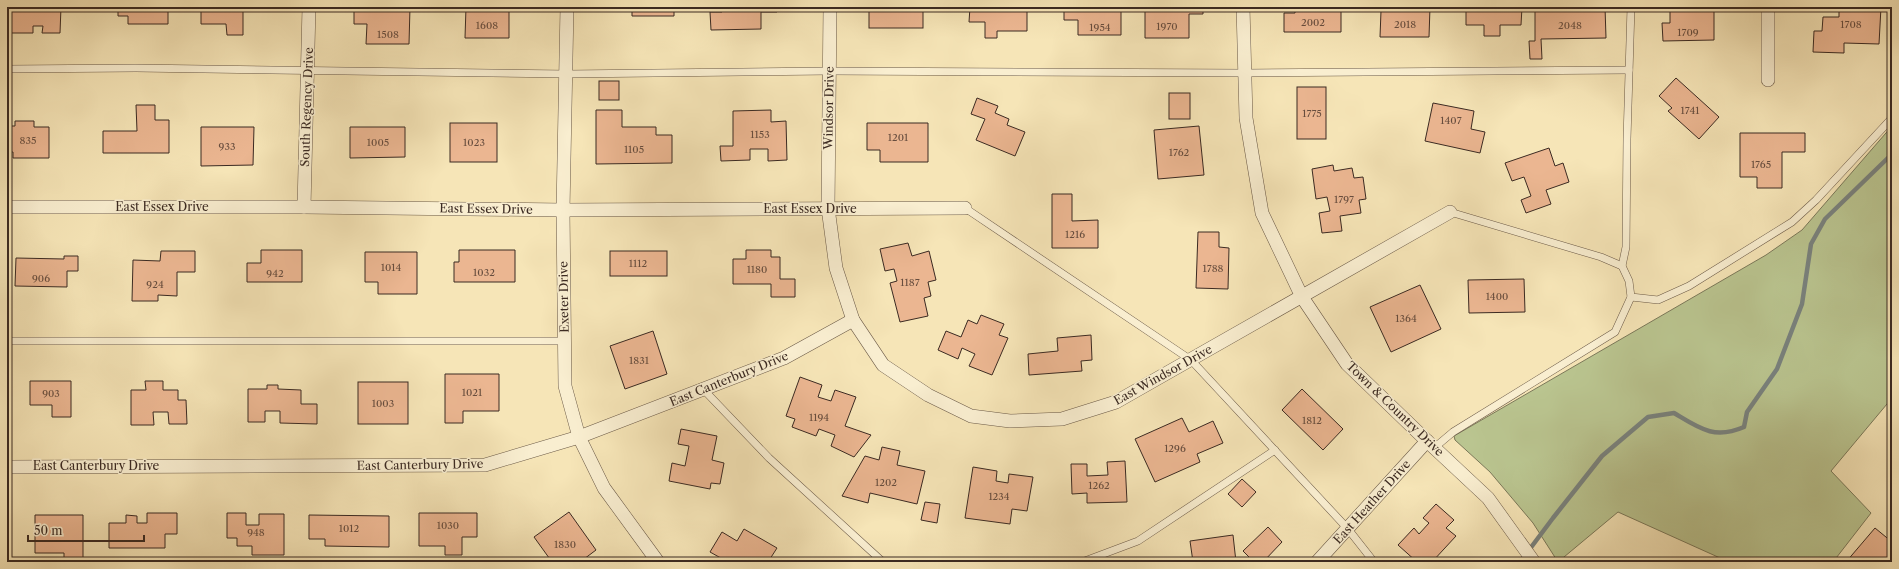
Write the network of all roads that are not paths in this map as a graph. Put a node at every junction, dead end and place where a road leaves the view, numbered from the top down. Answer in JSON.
{"nodes":[{"id":1,"x":309,"y":7,"type":"edge"},
{"id":2,"x":567,"y":7,"type":"edge"},
{"id":3,"x":830,"y":7,"type":"edge"},
{"id":4,"x":1243,"y":7,"type":"edge"},
{"id":5,"x":1631,"y":7,"type":"edge"},
{"id":6,"x":1768,"y":7,"type":"edge"},
{"id":7,"x":7,"y":69,"type":"edge"},
{"id":8,"x":1629,"y":70,"type":"junction"},
{"id":9,"x":308,"y":71,"type":"junction"},
{"id":10,"x":829,"y":71,"type":"junction"},
{"id":11,"x":1245,"y":73,"type":"junction"},
{"id":12,"x":567,"y":74,"type":"junction"},
{"id":13,"x":1768,"y":80,"type":"dead end"},
{"id":14,"x":1892,"y":118,"type":"edge"},
{"id":15,"x":7,"y":207,"type":"edge"},
{"id":16,"x":304,"y":207,"type":"junction"},
{"id":17,"x":828,"y":208,"type":"junction"},
{"id":18,"x":965,"y":208,"type":"joint"},
{"id":19,"x":563,"y":210,"type":"junction"},
{"id":20,"x":1450,"y":212,"type":"joint"},
{"id":21,"x":1622,"y":266,"type":"junction"},
{"id":22,"x":1631,"y":297,"type":"junction"},
{"id":23,"x":1302,"y":298,"type":"junction"},
{"id":24,"x":853,"y":320,"type":"junction"},
{"id":25,"x":7,"y":341,"type":"edge"},
{"id":26,"x":565,"y":341,"type":"junction"},
{"id":27,"x":1191,"y":360,"type":"junction"},
{"id":28,"x":703,"y":389,"type":"junction"},
{"id":29,"x":578,"y":437,"type":"junction"},
{"id":30,"x":1430,"y":445,"type":"junction"},
{"id":31,"x":1275,"y":450,"type":"junction"},
{"id":32,"x":7,"y":467,"type":"edge"},
{"id":33,"x":1348,"y":529,"type":"junction"},
{"id":34,"x":658,"y":562,"type":"edge"},
{"id":35,"x":883,"y":562,"type":"edge"},
{"id":36,"x":1082,"y":562,"type":"edge"},
{"id":37,"x":1318,"y":562,"type":"edge"},
{"id":38,"x":1374,"y":562,"type":"edge"},
{"id":39,"x":1534,"y":562,"type":"edge"}],
"edges":[{"from":1,"to":9,"type":"street","name":"South Regency Drive"},
{"from":2,"to":12,"type":"street","name":"Exeter Drive"},
{"from":3,"to":10,"type":"street","name":"Windsor Drive"},
{"from":4,"to":11,"type":"street","name":"Town & Country Drive"},
{"from":5,"to":8,"type":"lane"},
{"from":6,"to":13,"type":"street"},
{"from":7,"to":9,"type":"lane"},
{"from":8,"to":11,"type":"lane"},
{"from":8,"to":21,"type":"lane"},
{"from":9,"to":12,"type":"lane"},
{"from":9,"to":16,"type":"street","name":"South Regency Drive"},
{"from":10,"to":11,"type":"lane"},
{"from":10,"to":12,"type":"lane"},
{"from":10,"to":17,"type":"street","name":"Windsor Drive"},
{"from":11,"to":23,"type":"street","name":"Town & Country Drive"},
{"from":12,"to":19,"type":"street","name":"Exeter Drive"},
{"from":14,"to":22,"type":"lane"},
{"from":15,"to":16,"type":"street","name":"East Essex Drive"},
{"from":16,"to":19,"type":"street","name":"East Essex Drive"},
{"from":17,"to":18,"type":"street","name":"East Essex Drive"},
{"from":17,"to":19,"type":"street","name":"East Essex Drive"},
{"from":17,"to":24,"type":"street","name":"East Windsor Drive"},
{"from":18,"to":27,"type":"lane"},
{"from":19,"to":26,"type":"street","name":"Exeter Drive"},
{"from":20,"to":21,"type":"lane"},
{"from":20,"to":23,"type":"street","name":"East Windsor Drive"},
{"from":21,"to":22,"type":"lane"},
{"from":22,"to":30,"type":"lane"},
{"from":23,"to":27,"type":"street","name":"East Windsor Drive"},
{"from":23,"to":30,"type":"street","name":"Town & Country Drive"},
{"from":24,"to":27,"type":"street","name":"East Windsor Drive"},
{"from":24,"to":28,"type":"street","name":"East Canterbury Drive"},
{"from":25,"to":26,"type":"lane"},
{"from":26,"to":29,"type":"street","name":"Exeter Drive"},
{"from":27,"to":31,"type":"lane"},
{"from":28,"to":29,"type":"street","name":"East Canterbury Drive"},
{"from":28,"to":35,"type":"lane"},
{"from":29,"to":32,"type":"street","name":"East Canterbury Drive"},
{"from":29,"to":34,"type":"street","name":"Exeter Drive"},
{"from":30,"to":33,"type":"street","name":"East Heather Drive"},
{"from":30,"to":39,"type":"street","name":"Town & Country Drive"},
{"from":31,"to":33,"type":"lane"},
{"from":31,"to":36,"type":"lane"},
{"from":33,"to":37,"type":"street","name":"East Heather Drive"},
{"from":33,"to":38,"type":"lane"}]}
